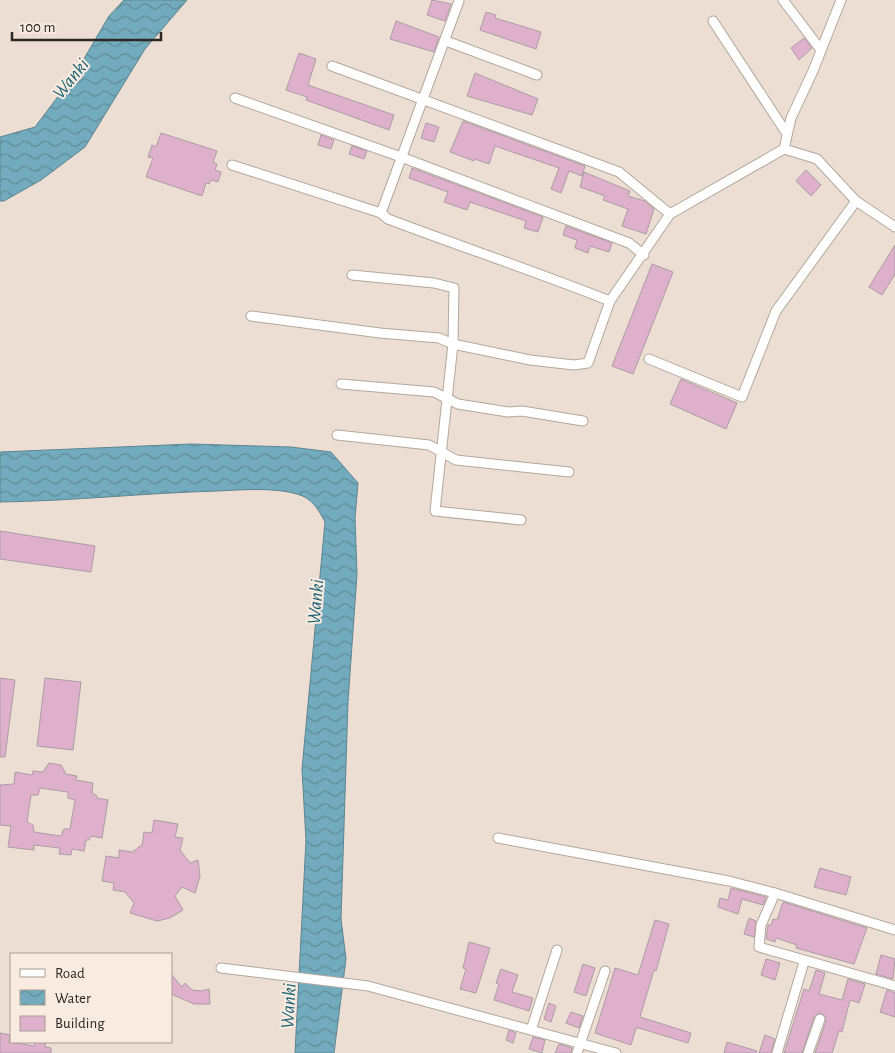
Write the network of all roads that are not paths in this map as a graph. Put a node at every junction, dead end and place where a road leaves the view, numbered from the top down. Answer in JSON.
{"nodes":[{"id":1,"x":782,"y":0,"type":"edge"},
{"id":2,"x":841,"y":0,"type":"edge"},
{"id":3,"x":459,"y":1,"type":"edge"},
{"id":4,"x":713,"y":22,"type":"dead end"},
{"id":5,"x":446,"y":41,"type":"junction"},
{"id":6,"x":821,"y":50,"type":"junction"},
{"id":7,"x":332,"y":66,"type":"dead end"},
{"id":8,"x":537,"y":75,"type":"dead end"},
{"id":9,"x":235,"y":98,"type":"dead end"},
{"id":10,"x":424,"y":99,"type":"junction"},
{"id":11,"x":788,"y":134,"type":"junction"},
{"id":12,"x":784,"y":149,"type":"junction"},
{"id":13,"x":401,"y":157,"type":"junction"},
{"id":14,"x":232,"y":166,"type":"dead end"},
{"id":15,"x":856,"y":201,"type":"junction"},
{"id":16,"x":381,"y":213,"type":"junction"},
{"id":17,"x":670,"y":214,"type":"junction"},
{"id":18,"x":895,"y":226,"type":"edge"},
{"id":19,"x":644,"y":255,"type":"junction"},
{"id":20,"x":352,"y":275,"type":"dead end"},
{"id":21,"x":610,"y":301,"type":"junction"},
{"id":22,"x":251,"y":316,"type":"dead end"},
{"id":23,"x":454,"y":344,"type":"junction"},
{"id":24,"x":649,"y":359,"type":"dead end"},
{"id":25,"x":341,"y":384,"type":"dead end"},
{"id":26,"x":447,"y":398,"type":"junction"},
{"id":27,"x":583,"y":421,"type":"dead end"},
{"id":28,"x":337,"y":435,"type":"dead end"},
{"id":29,"x":441,"y":452,"type":"junction"},
{"id":30,"x":569,"y":472,"type":"dead end"},
{"id":31,"x":521,"y":520,"type":"dead end"},
{"id":32,"x":498,"y":838,"type":"dead end"},
{"id":33,"x":775,"y":893,"type":"junction"},
{"id":34,"x":895,"y":930,"type":"edge"},
{"id":35,"x":557,"y":950,"type":"dead end"},
{"id":36,"x":804,"y":962,"type":"junction"},
{"id":37,"x":221,"y":968,"type":"dead end"},
{"id":38,"x":605,"y":971,"type":"dead end"},
{"id":39,"x":895,"y":986,"type":"edge"},
{"id":40,"x":820,"y":1020,"type":"dead end"},
{"id":41,"x":531,"y":1030,"type":"junction"},
{"id":42,"x":580,"y":1043,"type":"junction"},
{"id":43,"x":576,"y":1053,"type":"edge"},
{"id":44,"x":616,"y":1053,"type":"edge"},
{"id":45,"x":777,"y":1053,"type":"edge"},
{"id":46,"x":808,"y":1053,"type":"edge"}],
"edges":[{"from":1,"to":6,"type":"street"},
{"from":2,"to":6,"type":"street"},
{"from":3,"to":5,"type":"street"},
{"from":4,"to":11,"type":"street"},
{"from":5,"to":8,"type":"street"},
{"from":5,"to":10,"type":"street"},
{"from":6,"to":11,"type":"street"},
{"from":7,"to":10,"type":"street"},
{"from":9,"to":13,"type":"street"},
{"from":10,"to":13,"type":"street"},
{"from":10,"to":17,"type":"street"},
{"from":11,"to":12,"type":"street"},
{"from":12,"to":15,"type":"street"},
{"from":12,"to":17,"type":"street"},
{"from":13,"to":16,"type":"street"},
{"from":13,"to":19,"type":"street"},
{"from":14,"to":16,"type":"street"},
{"from":15,"to":18,"type":"street"},
{"from":15,"to":24,"type":"street"},
{"from":16,"to":21,"type":"street"},
{"from":17,"to":19,"type":"street"},
{"from":19,"to":21,"type":"street"},
{"from":20,"to":23,"type":"street"},
{"from":21,"to":23,"type":"street"},
{"from":22,"to":23,"type":"street"},
{"from":23,"to":26,"type":"street"},
{"from":25,"to":26,"type":"street"},
{"from":26,"to":27,"type":"street"},
{"from":26,"to":29,"type":"street"},
{"from":28,"to":29,"type":"street"},
{"from":29,"to":30,"type":"street"},
{"from":29,"to":31,"type":"street"},
{"from":32,"to":33,"type":"street"},
{"from":33,"to":34,"type":"street"},
{"from":33,"to":36,"type":"street"},
{"from":35,"to":41,"type":"street"},
{"from":36,"to":39,"type":"street"},
{"from":36,"to":45,"type":"street"},
{"from":37,"to":41,"type":"street"},
{"from":38,"to":42,"type":"street"},
{"from":40,"to":46,"type":"street"},
{"from":41,"to":42,"type":"street"},
{"from":42,"to":43,"type":"street"},
{"from":42,"to":44,"type":"street"}]}
